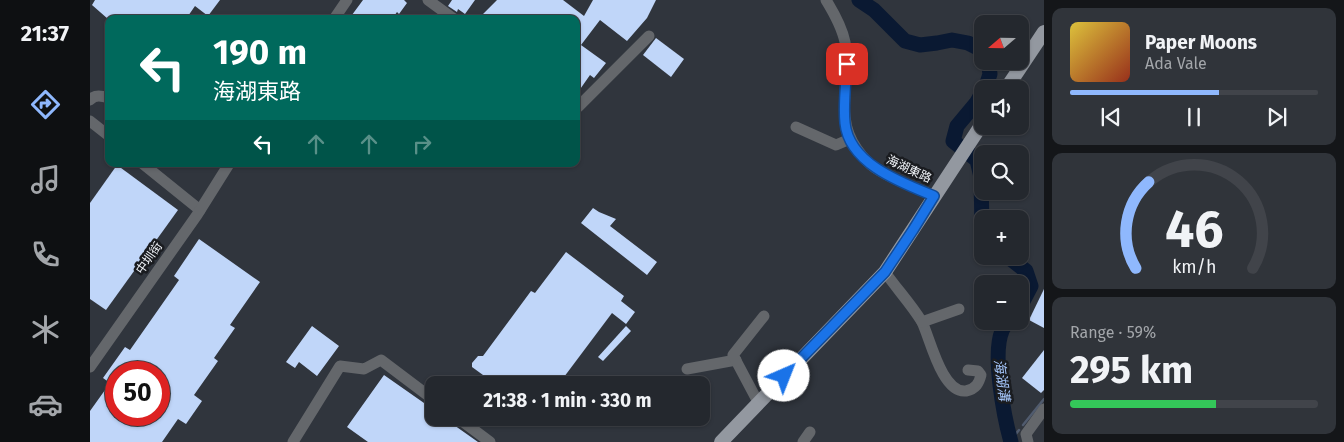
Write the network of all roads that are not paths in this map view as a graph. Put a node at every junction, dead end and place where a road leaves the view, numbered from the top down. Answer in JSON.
{"nodes":[{"id":1,"x":347,"y":0,"type":"edge"},
{"id":2,"x":428,"y":0,"type":"edge"},
{"id":3,"x":826,"y":0,"type":"edge"},
{"id":4,"x":337,"y":15,"type":"edge"},
{"id":5,"x":449,"y":15,"type":"edge"},
{"id":6,"x":1044,"y":32,"type":"edge"},
{"id":7,"x":649,"y":36,"type":"dead end"},
{"id":8,"x":1012,"y":80,"type":"edge"},
{"id":9,"x":105,"y":97,"type":"edge"},
{"id":10,"x":90,"y":100,"type":"edge"},
{"id":11,"x":580,"y":104,"type":"edge"},
{"id":12,"x":90,"y":121,"type":"edge"},
{"id":13,"x":796,"y":127,"type":"dead end"},
{"id":14,"x":105,"y":133,"type":"edge"},
{"id":15,"x":975,"y":135,"type":"edge"},
{"id":16,"x":850,"y":139,"type":"junction"},
{"id":17,"x":147,"y":167,"type":"edge"},
{"id":18,"x":227,"y":167,"type":"edge"},
{"id":19,"x":934,"y":196,"type":"junction"},
{"id":20,"x":200,"y":210,"type":"junction"},
{"id":21,"x":885,"y":272,"type":"junction"},
{"id":22,"x":959,"y":309,"type":"dead end"},
{"id":23,"x":764,"y":316,"type":"dead end"},
{"id":24,"x":922,"y":322,"type":"junction"},
{"id":25,"x":735,"y":358,"type":"junction"},
{"id":26,"x":90,"y":367,"type":"edge"},
{"id":27,"x":687,"y":369,"type":"dead end"},
{"id":28,"x":968,"y":370,"type":"dead end"},
{"id":29,"x":425,"y":393,"type":"edge"},
{"id":30,"x":758,"y":402,"type":"junction"},
{"id":31,"x":1044,"y":409,"type":"edge"},
{"id":32,"x":469,"y":426,"type":"edge"},
{"id":33,"x":810,"y":432,"type":"dead end"},
{"id":34,"x":293,"y":442,"type":"edge"},
{"id":35,"x":490,"y":442,"type":"edge"},
{"id":36,"x":721,"y":442,"type":"edge"},
{"id":37,"x":803,"y":442,"type":"edge"},
{"id":38,"x":1028,"y":442,"type":"edge"}],
"edges":[{"from":1,"to":4,"type":"street"},
{"from":2,"to":5,"type":"street"},
{"from":3,"to":16,"type":"street","name":"海湖東路"},
{"from":6,"to":8,"type":"main road"},
{"from":7,"to":11,"type":"street"},
{"from":9,"to":10,"type":"street"},
{"from":12,"to":14,"type":"street"},
{"from":13,"to":16,"type":"street"},
{"from":15,"to":19,"type":"main road"},
{"from":16,"to":19,"type":"street","name":"海湖東路"},
{"from":17,"to":20,"type":"street"},
{"from":18,"to":20,"type":"street","name":"中圳街"},
{"from":19,"to":21,"type":"main road"},
{"from":20,"to":26,"type":"street","name":"中圳街"},
{"from":21,"to":24,"type":"street"},
{"from":21,"to":30,"type":"main road"},
{"from":22,"to":24,"type":"street"},
{"from":23,"to":25,"type":"street"},
{"from":24,"to":28,"type":"street"},
{"from":25,"to":27,"type":"street"},
{"from":25,"to":30,"type":"street"},
{"from":29,"to":34,"type":"street"},
{"from":30,"to":36,"type":"main road"},
{"from":31,"to":38,"type":"street"},
{"from":32,"to":35,"type":"street"},
{"from":33,"to":37,"type":"street"}]}
